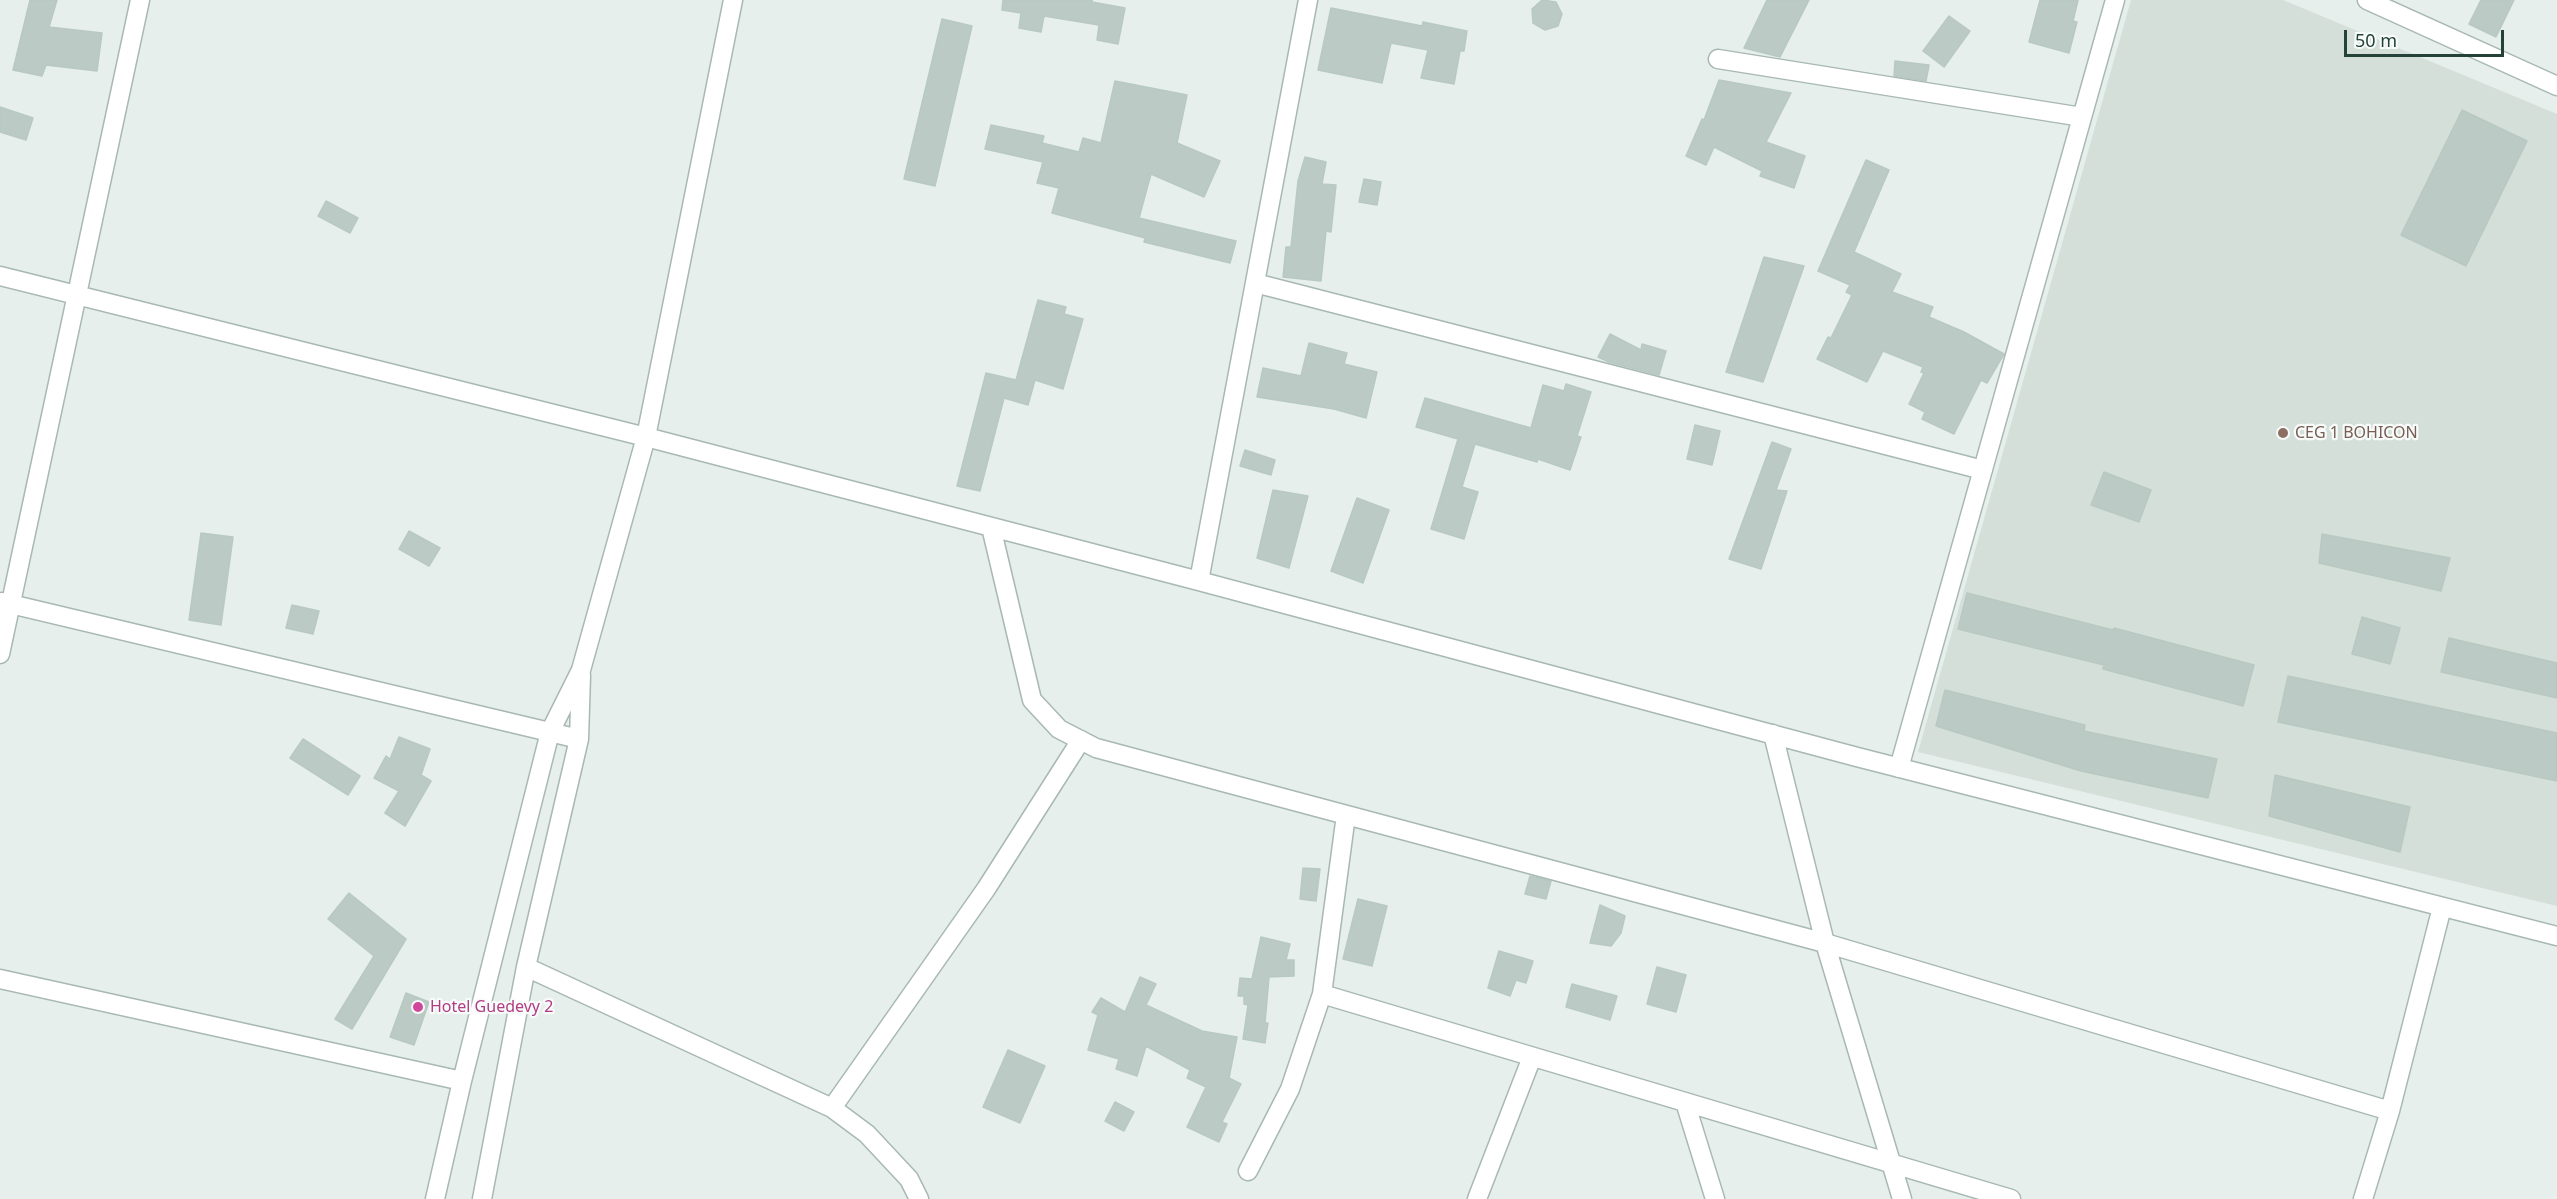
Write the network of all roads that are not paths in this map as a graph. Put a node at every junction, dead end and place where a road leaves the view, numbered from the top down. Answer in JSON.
{"nodes":[{"id":1,"x":140,"y":0,"type":"edge"},
{"id":2,"x":733,"y":0,"type":"edge"},
{"id":3,"x":1308,"y":0,"type":"edge"},
{"id":4,"x":2115,"y":0,"type":"edge"},
{"id":5,"x":2367,"y":0,"type":"edge"},
{"id":6,"x":1718,"y":58,"type":"dead end"},
{"id":7,"x":2557,"y":86,"type":"edge"},
{"id":8,"x":2082,"y":117,"type":"junction"},
{"id":9,"x":0,"y":276,"type":"edge"},
{"id":10,"x":1255,"y":283,"type":"junction"},
{"id":11,"x":75,"y":296,"type":"junction"},
{"id":12,"x":646,"y":437,"type":"junction"},
{"id":13,"x":1983,"y":470,"type":"junction"},
{"id":14,"x":991,"y":527,"type":"junction"},
{"id":15,"x":1199,"y":581,"type":"junction"},
{"id":16,"x":6,"y":603,"type":"edge"},
{"id":17,"x":0,"y":654,"type":"edge"},
{"id":18,"x":581,"y":670,"type":"junction"},
{"id":19,"x":550,"y":732,"type":"junction"},
{"id":20,"x":1773,"y":734,"type":"junction"},
{"id":21,"x":579,"y":739,"type":"junction"},
{"id":22,"x":1081,"y":740,"type":"junction"},
{"id":23,"x":1899,"y":768,"type":"junction"},
{"id":24,"x":1346,"y":815,"type":"junction"},
{"id":25,"x":2442,"y":907,"type":"junction"},
{"id":26,"x":2557,"y":936,"type":"edge"},
{"id":27,"x":1825,"y":943,"type":"junction"},
{"id":28,"x":526,"y":967,"type":"junction"},
{"id":29,"x":0,"y":979,"type":"edge"},
{"id":30,"x":1322,"y":994,"type":"junction"},
{"id":31,"x":1532,"y":1057,"type":"junction"},
{"id":32,"x":462,"y":1081,"type":"junction"},
{"id":33,"x":1685,"y":1102,"type":"junction"},
{"id":34,"x":832,"y":1108,"type":"junction"},
{"id":35,"x":2390,"y":1111,"type":"junction"},
{"id":36,"x":1892,"y":1164,"type":"junction"},
{"id":37,"x":1248,"y":1171,"type":"dead end"},
{"id":38,"x":435,"y":1199,"type":"edge"},
{"id":39,"x":482,"y":1199,"type":"edge"},
{"id":40,"x":919,"y":1199,"type":"edge"},
{"id":41,"x":1477,"y":1199,"type":"edge"},
{"id":42,"x":1715,"y":1199,"type":"edge"},
{"id":43,"x":1902,"y":1199,"type":"edge"},
{"id":44,"x":2011,"y":1199,"type":"edge"},
{"id":45,"x":2363,"y":1199,"type":"edge"}],
"edges":[{"from":1,"to":11,"type":"street"},
{"from":2,"to":12,"type":"street"},
{"from":3,"to":10,"type":"street"},
{"from":4,"to":8,"type":"street"},
{"from":5,"to":7,"type":"street"},
{"from":6,"to":8,"type":"street"},
{"from":8,"to":13,"type":"street"},
{"from":9,"to":11,"type":"street"},
{"from":10,"to":13,"type":"street"},
{"from":10,"to":15,"type":"street"},
{"from":11,"to":12,"type":"street"},
{"from":11,"to":16,"type":"street"},
{"from":12,"to":14,"type":"street"},
{"from":12,"to":18,"type":"street"},
{"from":13,"to":23,"type":"street"},
{"from":14,"to":15,"type":"street"},
{"from":14,"to":22,"type":"street"},
{"from":15,"to":20,"type":"street"},
{"from":16,"to":17,"type":"street"},
{"from":16,"to":19,"type":"street"},
{"from":18,"to":19,"type":"street"},
{"from":18,"to":21,"type":"street"},
{"from":19,"to":21,"type":"street"},
{"from":19,"to":32,"type":"street"},
{"from":20,"to":23,"type":"street"},
{"from":20,"to":27,"type":"street"},
{"from":21,"to":28,"type":"street"},
{"from":22,"to":24,"type":"street"},
{"from":22,"to":34,"type":"street"},
{"from":23,"to":25,"type":"street"},
{"from":24,"to":27,"type":"street"},
{"from":24,"to":30,"type":"street"},
{"from":25,"to":26,"type":"street"},
{"from":25,"to":35,"type":"street"},
{"from":27,"to":35,"type":"street"},
{"from":27,"to":36,"type":"street"},
{"from":28,"to":34,"type":"street"},
{"from":28,"to":39,"type":"street"},
{"from":29,"to":32,"type":"street"},
{"from":30,"to":31,"type":"street"},
{"from":30,"to":37,"type":"street"},
{"from":31,"to":33,"type":"street"},
{"from":31,"to":41,"type":"street"},
{"from":32,"to":38,"type":"street"},
{"from":33,"to":36,"type":"street"},
{"from":33,"to":42,"type":"street"},
{"from":34,"to":40,"type":"street"},
{"from":35,"to":45,"type":"street"},
{"from":36,"to":43,"type":"street"},
{"from":36,"to":44,"type":"street"}]}
